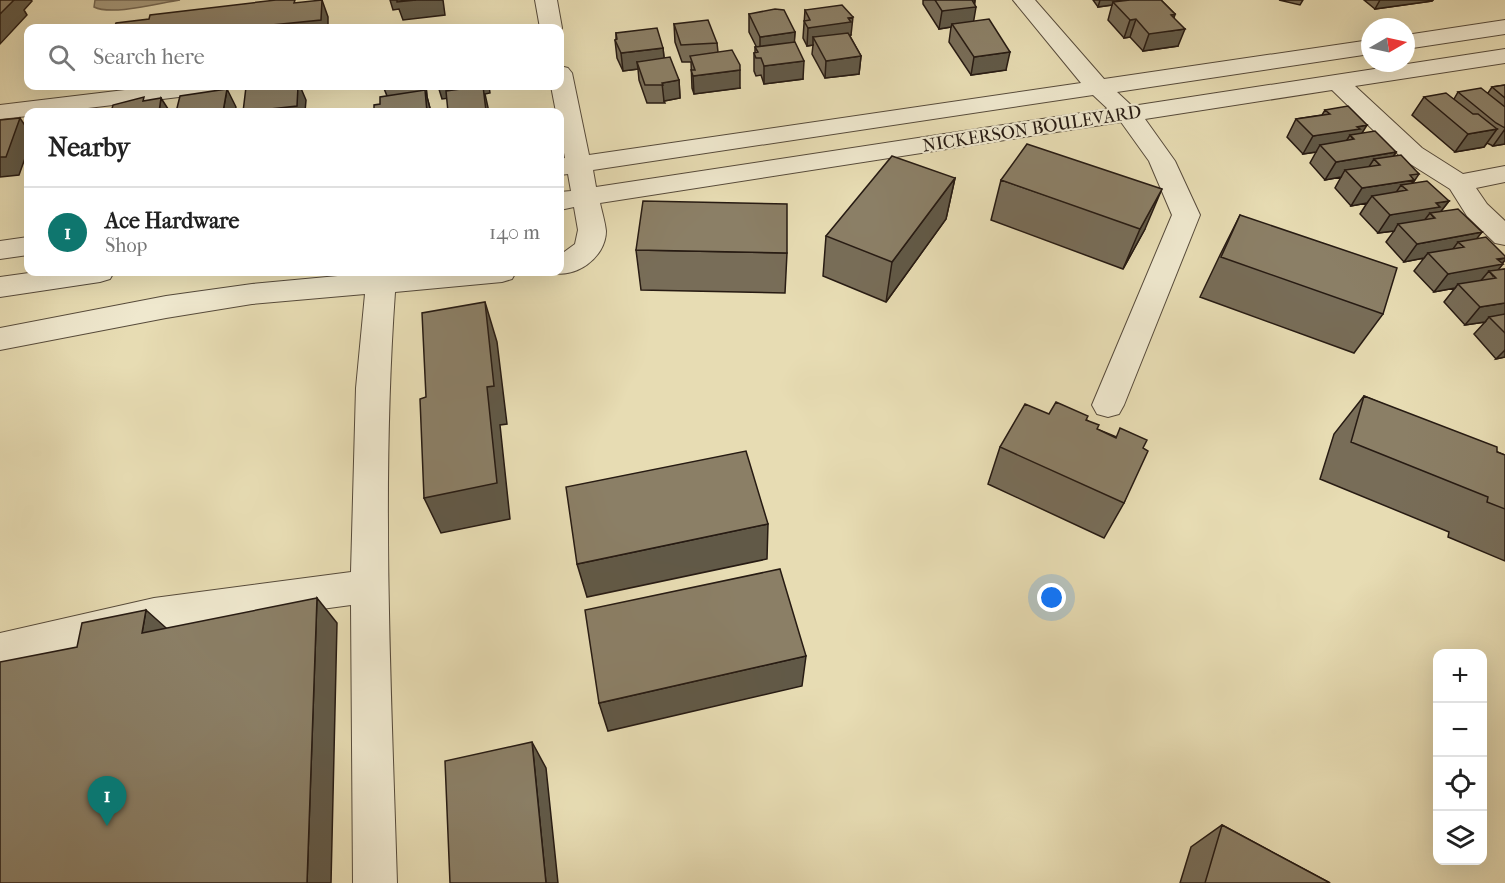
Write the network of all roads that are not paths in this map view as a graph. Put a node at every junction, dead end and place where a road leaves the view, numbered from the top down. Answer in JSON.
{"nodes":[{"id":1,"x":546,"y":0,"type":"edge"},
{"id":2,"x":1024,"y":0,"type":"edge"},
{"id":3,"x":550,"y":24,"type":"edge"},
{"id":4,"x":1505,"y":27,"type":"edge"},
{"id":5,"x":1415,"y":41,"type":"edge"},
{"id":6,"x":1361,"y":48,"type":"edge"},
{"id":7,"x":1505,"y":56,"type":"edge"},
{"id":8,"x":1337,"y":82,"type":"junction"},
{"id":9,"x":1098,"y":87,"type":"junction"},
{"id":10,"x":179,"y":90,"type":"edge"},
{"id":11,"x":561,"y":90,"type":"edge"},
{"id":12,"x":33,"y":108,"type":"edge"},
{"id":13,"x":563,"y":108,"type":"edge"},
{"id":14,"x":24,"y":109,"type":"edge"},
{"id":15,"x":0,"y":112,"type":"edge"},
{"id":16,"x":1127,"y":114,"type":"junction"},
{"id":17,"x":564,"y":119,"type":"edge"},
{"id":18,"x":568,"y":165,"type":"edge"},
{"id":19,"x":1505,"y":174,"type":"edge"},
{"id":20,"x":1459,"y":183,"type":"junction"},
{"id":21,"x":572,"y":199,"type":"edge"},
{"id":22,"x":1505,"y":236,"type":"edge"},
{"id":23,"x":24,"y":247,"type":"edge"},
{"id":24,"x":0,"y":250,"type":"edge"},
{"id":25,"x":564,"y":264,"type":"edge"},
{"id":26,"x":73,"y":276,"type":"edge"},
{"id":27,"x":454,"y":276,"type":"edge"},
{"id":28,"x":381,"y":282,"type":"junction"},
{"id":29,"x":0,"y":287,"type":"edge"},
{"id":30,"x":0,"y":339,"type":"edge"},
{"id":31,"x":1108,"y":405,"type":"dead end"},
{"id":32,"x":369,"y":585,"type":"junction"},
{"id":33,"x":0,"y":651,"type":"edge"},
{"id":34,"x":375,"y":883,"type":"edge"}],
"edges":[{"from":1,"to":3,"type":"street"},
{"from":2,"to":9,"type":"street"},
{"from":4,"to":5,"type":"street"},
{"from":6,"to":9,"type":"street","name":"NICKERSON BOULEVARD"},
{"from":7,"to":8,"type":"street","name":"NICKERSON BOULEVARD"},
{"from":8,"to":16,"type":"street","name":"NICKERSON BOULEVARD"},
{"from":8,"to":20,"type":"street"},
{"from":9,"to":16,"type":"street"},
{"from":9,"to":18,"type":"street","name":"NICKERSON BOULEVARD"},
{"from":10,"to":12,"type":"street"},
{"from":11,"to":13,"type":"street"},
{"from":14,"to":15,"type":"street"},
{"from":16,"to":21,"type":"street","name":"NICKERSON BOULEVARD"},
{"from":16,"to":31,"type":"street"},
{"from":17,"to":18,"type":"street"},
{"from":18,"to":21,"type":"street"},
{"from":19,"to":20,"type":"street"},
{"from":20,"to":22,"type":"street"},
{"from":21,"to":25,"type":"street"},
{"from":23,"to":24,"type":"street"},
{"from":26,"to":29,"type":"street"},
{"from":27,"to":28,"type":"street"},
{"from":28,"to":30,"type":"street"},
{"from":28,"to":32,"type":"street"},
{"from":32,"to":33,"type":"street"},
{"from":32,"to":34,"type":"street"}]}
